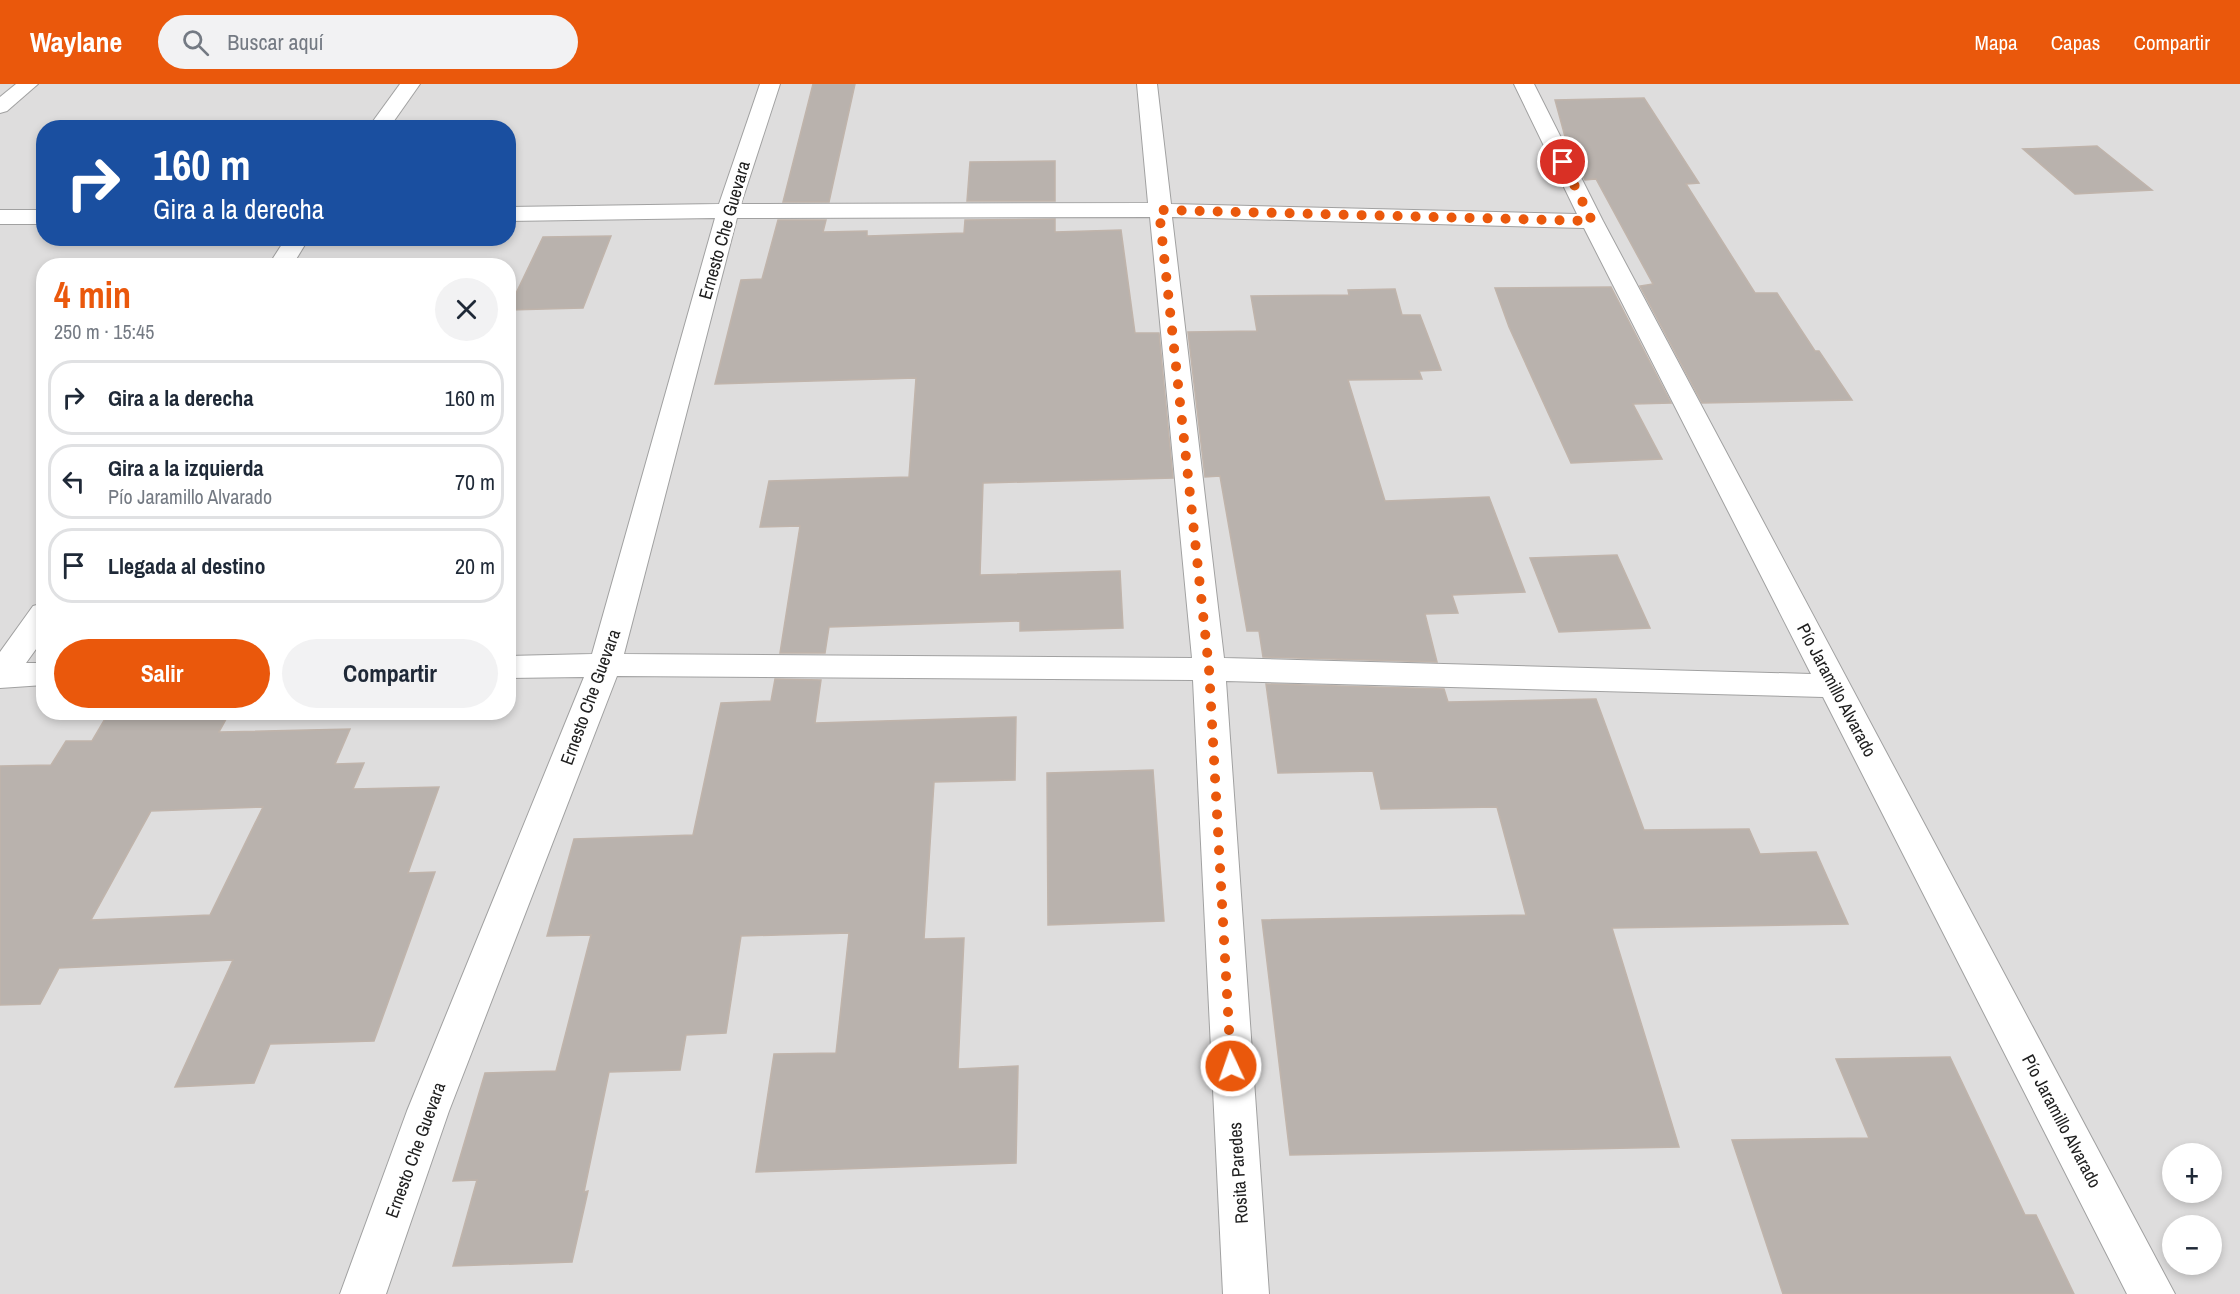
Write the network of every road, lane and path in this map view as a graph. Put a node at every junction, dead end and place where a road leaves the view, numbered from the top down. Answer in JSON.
{"nodes":[{"id":1,"x":28,"y":84,"type":"edge"},
{"id":2,"x":410,"y":84,"type":"edge"},
{"id":3,"x":770,"y":84,"type":"edge"},
{"id":4,"x":1148,"y":84,"type":"edge"},
{"id":5,"x":1524,"y":84,"type":"edge"},
{"id":6,"x":0,"y":107,"type":"edge"},
{"id":7,"x":384,"y":120,"type":"edge"},
{"id":8,"x":1159,"y":210,"type":"junction"},
{"id":9,"x":728,"y":211,"type":"junction"},
{"id":10,"x":516,"y":214,"type":"edge"},
{"id":11,"x":0,"y":217,"type":"edge"},
{"id":12,"x":36,"y":217,"type":"edge"},
{"id":13,"x":1592,"y":221,"type":"junction"},
{"id":14,"x":36,"y":624,"type":"edge"},
{"id":15,"x":605,"y":665,"type":"junction"},
{"id":16,"x":516,"y":667,"type":"edge"},
{"id":17,"x":1209,"y":669,"type":"junction"},
{"id":18,"x":36,"y":674,"type":"edge"},
{"id":19,"x":0,"y":676,"type":"edge"},
{"id":20,"x":1835,"y":686,"type":"junction"},
{"id":21,"x":363,"y":1294,"type":"edge"},
{"id":22,"x":1246,"y":1294,"type":"edge"},
{"id":23,"x":2152,"y":1294,"type":"edge"}],
"edges":[{"from":1,"to":6,"type":"street"},
{"from":2,"to":7,"type":"street"},
{"from":3,"to":9,"type":"street","name":"Ernesto Che Guevara"},
{"from":4,"to":8,"type":"street","name":"Rosita Paredes"},
{"from":5,"to":13,"type":"street","name":"Pío Jaramillo Alvarado"},
{"from":8,"to":9,"type":"street"},
{"from":8,"to":13,"type":"street"},
{"from":8,"to":17,"type":"street","name":"Rosita Paredes"},
{"from":9,"to":10,"type":"street"},
{"from":9,"to":15,"type":"street","name":"Ernesto Che Guevara"},
{"from":11,"to":12,"type":"street"},
{"from":13,"to":20,"type":"street","name":"Pío Jaramillo Alvarado"},
{"from":14,"to":19,"type":"street"},
{"from":15,"to":16,"type":"street"},
{"from":15,"to":17,"type":"street"},
{"from":15,"to":21,"type":"street","name":"Ernesto Che Guevara"},
{"from":17,"to":20,"type":"street"},
{"from":17,"to":22,"type":"street","name":"Rosita Paredes"},
{"from":18,"to":19,"type":"street"},
{"from":20,"to":23,"type":"street","name":"Pío Jaramillo Alvarado"}]}
